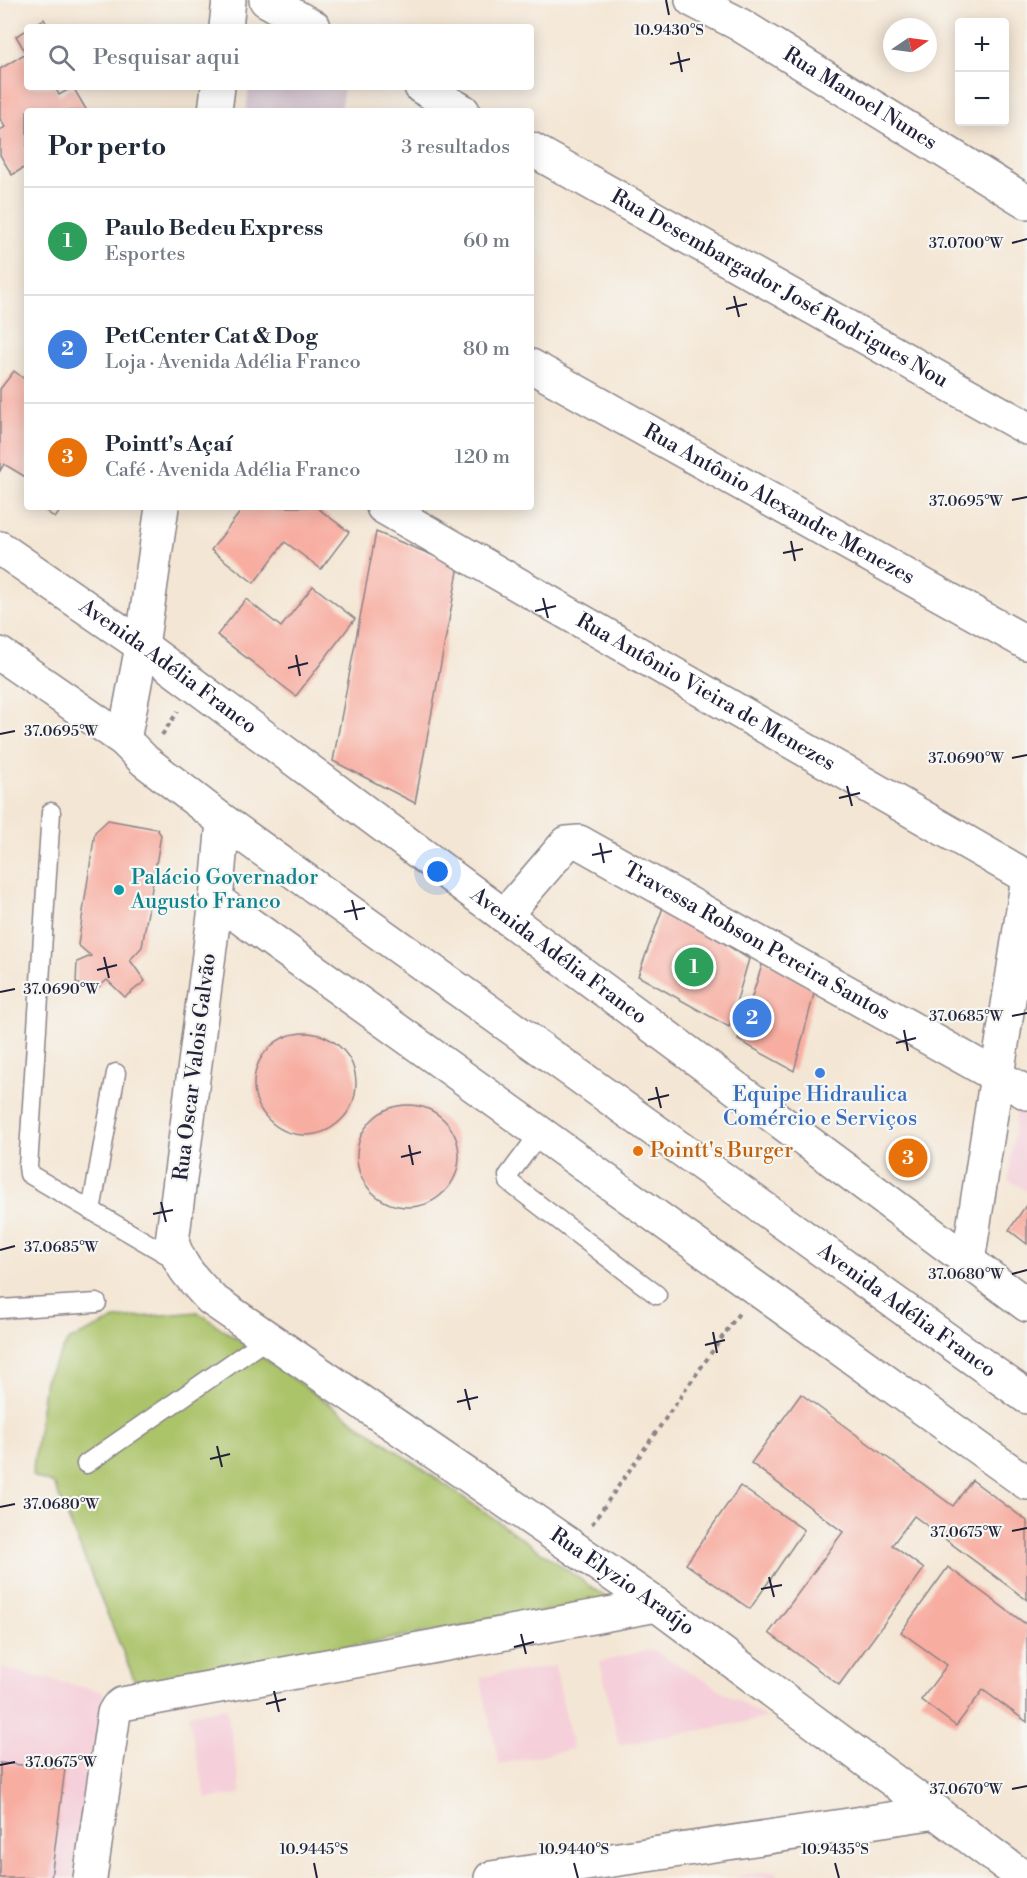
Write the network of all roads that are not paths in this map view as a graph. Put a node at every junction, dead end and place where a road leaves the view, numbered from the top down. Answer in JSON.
{"nodes":[{"id":1,"x":229,"y":0,"type":"edge"},
{"id":2,"x":266,"y":0,"type":"edge"},
{"id":3,"x":692,"y":0,"type":"edge"},
{"id":4,"x":742,"y":12,"type":"edge"},
{"id":5,"x":226,"y":24,"type":"edge"},
{"id":6,"x":309,"y":24,"type":"edge"},
{"id":7,"x":218,"y":90,"type":"edge"},
{"id":8,"x":426,"y":90,"type":"edge"},
{"id":9,"x":215,"y":108,"type":"edge"},
{"id":10,"x":458,"y":108,"type":"edge"},
{"id":11,"x":534,"y":151,"type":"edge"},
{"id":12,"x":1027,"y":201,"type":"edge"},
{"id":13,"x":534,"y":368,"type":"edge"},
{"id":14,"x":1027,"y":428,"type":"edge"},
{"id":15,"x":162,"y":510,"type":"edge"},
{"id":16,"x":388,"y":510,"type":"edge"},
{"id":17,"x":0,"y":548,"type":"edge"},
{"id":18,"x":1027,"y":643,"type":"edge"},
{"id":19,"x":142,"y":646,"type":"junction"},
{"id":20,"x":0,"y":654,"type":"edge"},
{"id":21,"x":134,"y":750,"type":"junction"},
{"id":22,"x":51,"y":812,"type":"dead end"},
{"id":23,"x":223,"y":821,"type":"junction"},
{"id":24,"x":1027,"y":877,"type":"edge"},
{"id":25,"x":1027,"y":884,"type":"edge"},
{"id":26,"x":216,"y":900,"type":"junction"},
{"id":27,"x":504,"y":916,"type":"junction"},
{"id":28,"x":116,"y":1074,"type":"dead end"},
{"id":29,"x":996,"y":1075,"type":"junction"},
{"id":30,"x":1027,"y":1093,"type":"edge"},
{"id":31,"x":540,"y":1133,"type":"junction"},
{"id":32,"x":92,"y":1210,"type":"junction"},
{"id":33,"x":178,"y":1261,"type":"junction"},
{"id":34,"x":968,"y":1261,"type":"junction"},
{"id":35,"x":657,"y":1295,"type":"dead end"},
{"id":36,"x":97,"y":1302,"type":"dead end"},
{"id":37,"x":1027,"y":1305,"type":"edge"},
{"id":38,"x":0,"y":1309,"type":"edge"},
{"id":39,"x":268,"y":1338,"type":"junction"},
{"id":40,"x":1027,"y":1397,"type":"edge"},
{"id":41,"x":86,"y":1464,"type":"dead end"},
{"id":42,"x":1027,"y":1483,"type":"edge"},
{"id":43,"x":657,"y":1605,"type":"junction"},
{"id":44,"x":937,"y":1812,"type":"junction"},
{"id":45,"x":540,"y":1875,"type":"edge"},
{"id":46,"x":90,"y":1878,"type":"edge"},
{"id":47,"x":491,"y":1878,"type":"edge"},
{"id":48,"x":1024,"y":1878,"type":"edge"}],
"edges":[{"from":1,"to":5,"type":"street"},
{"from":2,"to":6,"type":"street"},
{"from":3,"to":4,"type":"street","name":"Rua Manoel Nunes"},
{"from":4,"to":12,"type":"street","name":"Rua Manoel Nunes"},
{"from":7,"to":9,"type":"street"},
{"from":8,"to":10,"type":"street"},
{"from":11,"to":14,"type":"street","name":"Rua Desembargador José Rodrigues Nou"},
{"from":13,"to":18,"type":"street","name":"Rua Antônio Alexandre Menezes"},
{"from":15,"to":19,"type":"street"},
{"from":16,"to":24,"type":"street","name":"Rua Antônio Vieira de Menezes"},
{"from":17,"to":19,"type":"street","name":"Avenida Adélia Franco"},
{"from":19,"to":21,"type":"street"},
{"from":19,"to":27,"type":"street","name":"Avenida Adélia Franco"},
{"from":20,"to":21,"type":"street","name":"Avenida Adélia Franco"},
{"from":21,"to":23,"type":"street","name":"Avenida Adélia Franco"},
{"from":22,"to":32,"type":"lane"},
{"from":23,"to":26,"type":"street","name":"Rua Oscar Valois Galvão"},
{"from":23,"to":40,"type":"street","name":"Avenida Adélia Franco"},
{"from":25,"to":29,"type":"street"},
{"from":26,"to":31,"type":"street"},
{"from":26,"to":33,"type":"street","name":"Rua Oscar Valois Galvão"},
{"from":27,"to":29,"type":"street","name":"Travessa Robson Pereira Santos"},
{"from":27,"to":34,"type":"street","name":"Avenida Adélia Franco"},
{"from":28,"to":32,"type":"lane"},
{"from":29,"to":30,"type":"street","name":"Travessa Robson Pereira Santos"},
{"from":29,"to":34,"type":"street"},
{"from":31,"to":35,"type":"lane"},
{"from":31,"to":42,"type":"street"},
{"from":32,"to":33,"type":"lane"},
{"from":33,"to":39,"type":"street","name":"Rua Elyzio Araújo"},
{"from":34,"to":37,"type":"street","name":"Avenida Adélia Franco"},
{"from":36,"to":38,"type":"lane"},
{"from":39,"to":41,"type":"lane"},
{"from":39,"to":43,"type":"street","name":"Rua Elyzio Araújo"},
{"from":43,"to":44,"type":"street","name":"Rua Elyzio Araújo"},
{"from":43,"to":46,"type":"street"},
{"from":44,"to":45,"type":"street"},
{"from":44,"to":48,"type":"street","name":"Rua Elyzio Araújo"},
{"from":45,"to":47,"type":"street"}]}
